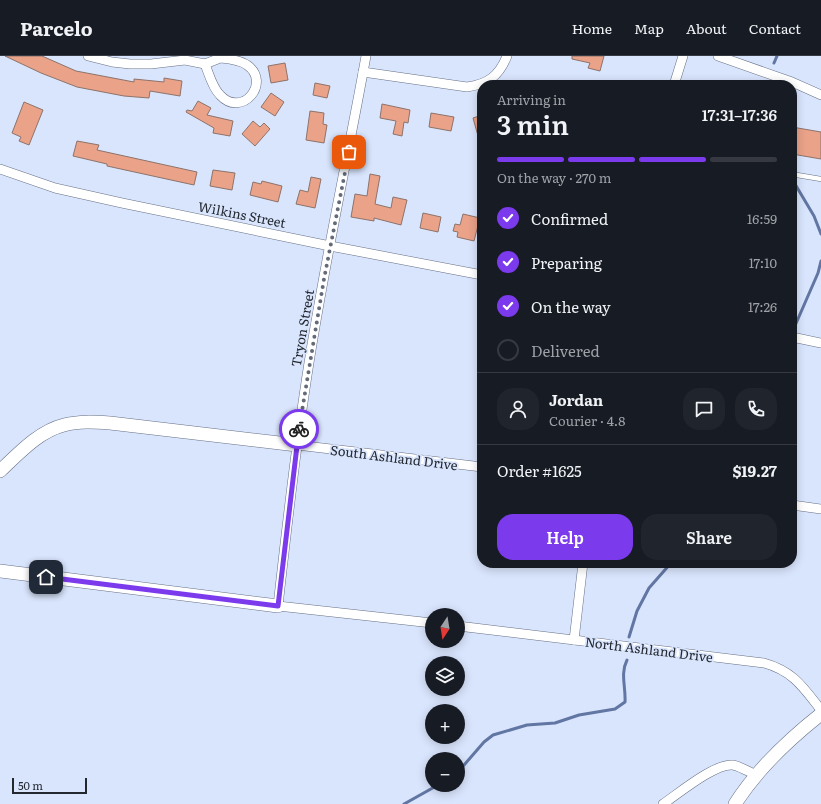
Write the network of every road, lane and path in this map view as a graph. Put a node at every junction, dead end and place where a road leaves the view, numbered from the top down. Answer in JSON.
{"nodes":[{"id":1,"x":88,"y":56,"type":"edge"},
{"id":2,"x":366,"y":56,"type":"edge"},
{"id":3,"x":507,"y":56,"type":"edge"},
{"id":4,"x":682,"y":56,"type":"edge"},
{"id":5,"x":718,"y":56,"type":"edge"},
{"id":6,"x":205,"y":64,"type":"junction"},
{"id":7,"x":363,"y":72,"type":"junction"},
{"id":8,"x":491,"y":80,"type":"edge"},
{"id":9,"x":675,"y":80,"type":"edge"},
{"id":10,"x":786,"y":80,"type":"edge"},
{"id":11,"x":797,"y":84,"type":"edge"},
{"id":12,"x":477,"y":86,"type":"edge"},
{"id":13,"x":821,"y":95,"type":"edge"},
{"id":14,"x":0,"y":169,"type":"edge"},
{"id":15,"x":797,"y":175,"type":"dead end"},
{"id":16,"x":821,"y":179,"type":"edge"},
{"id":17,"x":330,"y":246,"type":"junction"},
{"id":18,"x":477,"y":274,"type":"edge"},
{"id":19,"x":797,"y":339,"type":"edge"},
{"id":20,"x":821,"y":343,"type":"edge"},
{"id":21,"x":297,"y":445,"type":"junction"},
{"id":22,"x":477,"y":466,"type":"edge"},
{"id":23,"x":0,"y":471,"type":"edge"},
{"id":24,"x":797,"y":506,"type":"edge"},
{"id":25,"x":821,"y":509,"type":"edge"},
{"id":26,"x":582,"y":568,"type":"edge"},
{"id":27,"x":0,"y":571,"type":"edge"},
{"id":28,"x":278,"y":606,"type":"junction"},
{"id":29,"x":425,"y":622,"type":"edge"},
{"id":30,"x":465,"y":627,"type":"edge"},
{"id":31,"x":574,"y":640,"type":"junction"},
{"id":32,"x":821,"y":710,"type":"edge"},
{"id":33,"x":821,"y":714,"type":"edge"},
{"id":34,"x":756,"y":776,"type":"junction"},
{"id":35,"x":663,"y":804,"type":"edge"},
{"id":36,"x":735,"y":804,"type":"edge"}],
"edges":[{"from":1,"to":6,"type":"street"},
{"from":2,"to":7,"type":"street","name":"Tryon Street"},
{"from":3,"to":8,"type":"street"},
{"from":4,"to":9,"type":"street"},
{"from":5,"to":10,"type":"street"},
{"from":6,"to":6,"type":"street"},
{"from":7,"to":12,"type":"street"},
{"from":7,"to":17,"type":"street","name":"Tryon Street"},
{"from":11,"to":13,"type":"street"},
{"from":14,"to":17,"type":"street","name":"Wilkins Street"},
{"from":15,"to":16,"type":"lane"},
{"from":17,"to":18,"type":"street","name":"Wilkins Street"},
{"from":17,"to":21,"type":"street","name":"Tryon Street"},
{"from":19,"to":20,"type":"street"},
{"from":21,"to":22,"type":"street","name":"South Ashland Drive"},
{"from":21,"to":23,"type":"street","name":"South Ashland Drive"},
{"from":21,"to":28,"type":"street","name":"Tryon Street"},
{"from":24,"to":25,"type":"street"},
{"from":26,"to":31,"type":"street"},
{"from":27,"to":28,"type":"street"},
{"from":28,"to":29,"type":"street"},
{"from":30,"to":31,"type":"street","name":"North Ashland Drive"},
{"from":31,"to":32,"type":"street","name":"North Ashland Drive"},
{"from":33,"to":34,"type":"street"},
{"from":34,"to":35,"type":"street"},
{"from":34,"to":36,"type":"street"}]}
